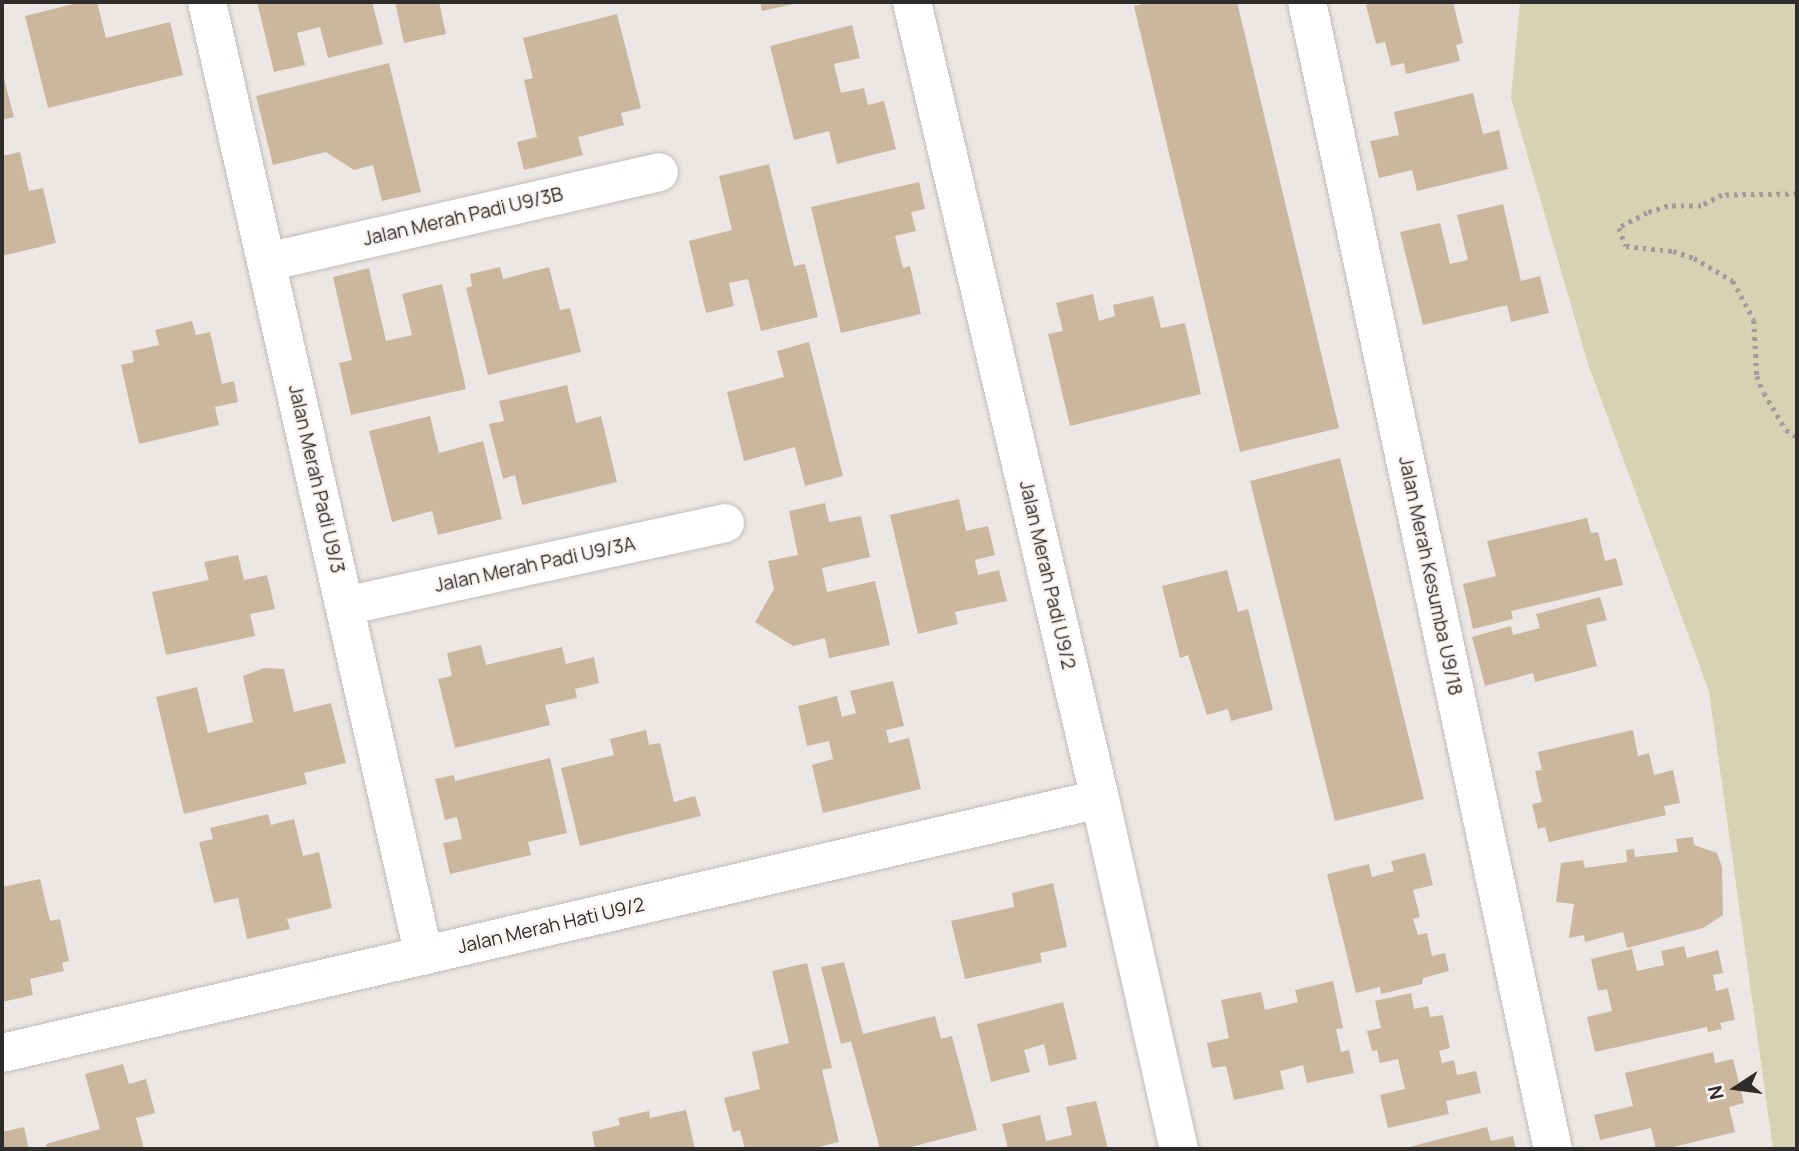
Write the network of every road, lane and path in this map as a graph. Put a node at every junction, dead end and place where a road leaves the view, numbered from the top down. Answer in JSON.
{"nodes":[{"id":1,"x":208,"y":2,"type":"edge"},
{"id":2,"x":912,"y":2,"type":"edge"},
{"id":3,"x":1307,"y":2,"type":"edge"},
{"id":4,"x":659,"y":172,"type":"dead end"},
{"id":5,"x":1797,"y":194,"type":"edge"},
{"id":6,"x":267,"y":262,"type":"junction"},
{"id":7,"x":1797,"y":437,"type":"edge"},
{"id":8,"x":725,"y":523,"type":"dead end"},
{"id":9,"x":345,"y":606,"type":"junction"},
{"id":10,"x":1101,"y":799,"type":"junction"},
{"id":11,"x":424,"y":956,"type":"junction"},
{"id":12,"x":2,"y":1053,"type":"edge"},
{"id":13,"x":1179,"y":1149,"type":"edge"},
{"id":14,"x":1553,"y":1149,"type":"edge"}],
"edges":[{"from":1,"to":6,"type":"street","name":"Jalan Merah Padi U9/3"},
{"from":2,"to":10,"type":"street","name":"Jalan Merah Padi U9/2"},
{"from":3,"to":14,"type":"street","name":"Jalan Merah Kesumba U9/18"},
{"from":4,"to":6,"type":"street","name":"Jalan Merah Padi U9/3B"},
{"from":5,"to":7,"type":"path"},
{"from":6,"to":9,"type":"street","name":"Jalan Merah Padi U9/3"},
{"from":8,"to":9,"type":"street","name":"Jalan Merah Padi U9/3A"},
{"from":9,"to":11,"type":"street","name":"Jalan Merah Padi U9/3"},
{"from":10,"to":11,"type":"street","name":"Jalan Merah Hati U9/2"},
{"from":10,"to":13,"type":"street","name":"Jalan Merah Padi U9/2"},
{"from":11,"to":12,"type":"street","name":"Jalan Merah Hati U9/2"}]}
